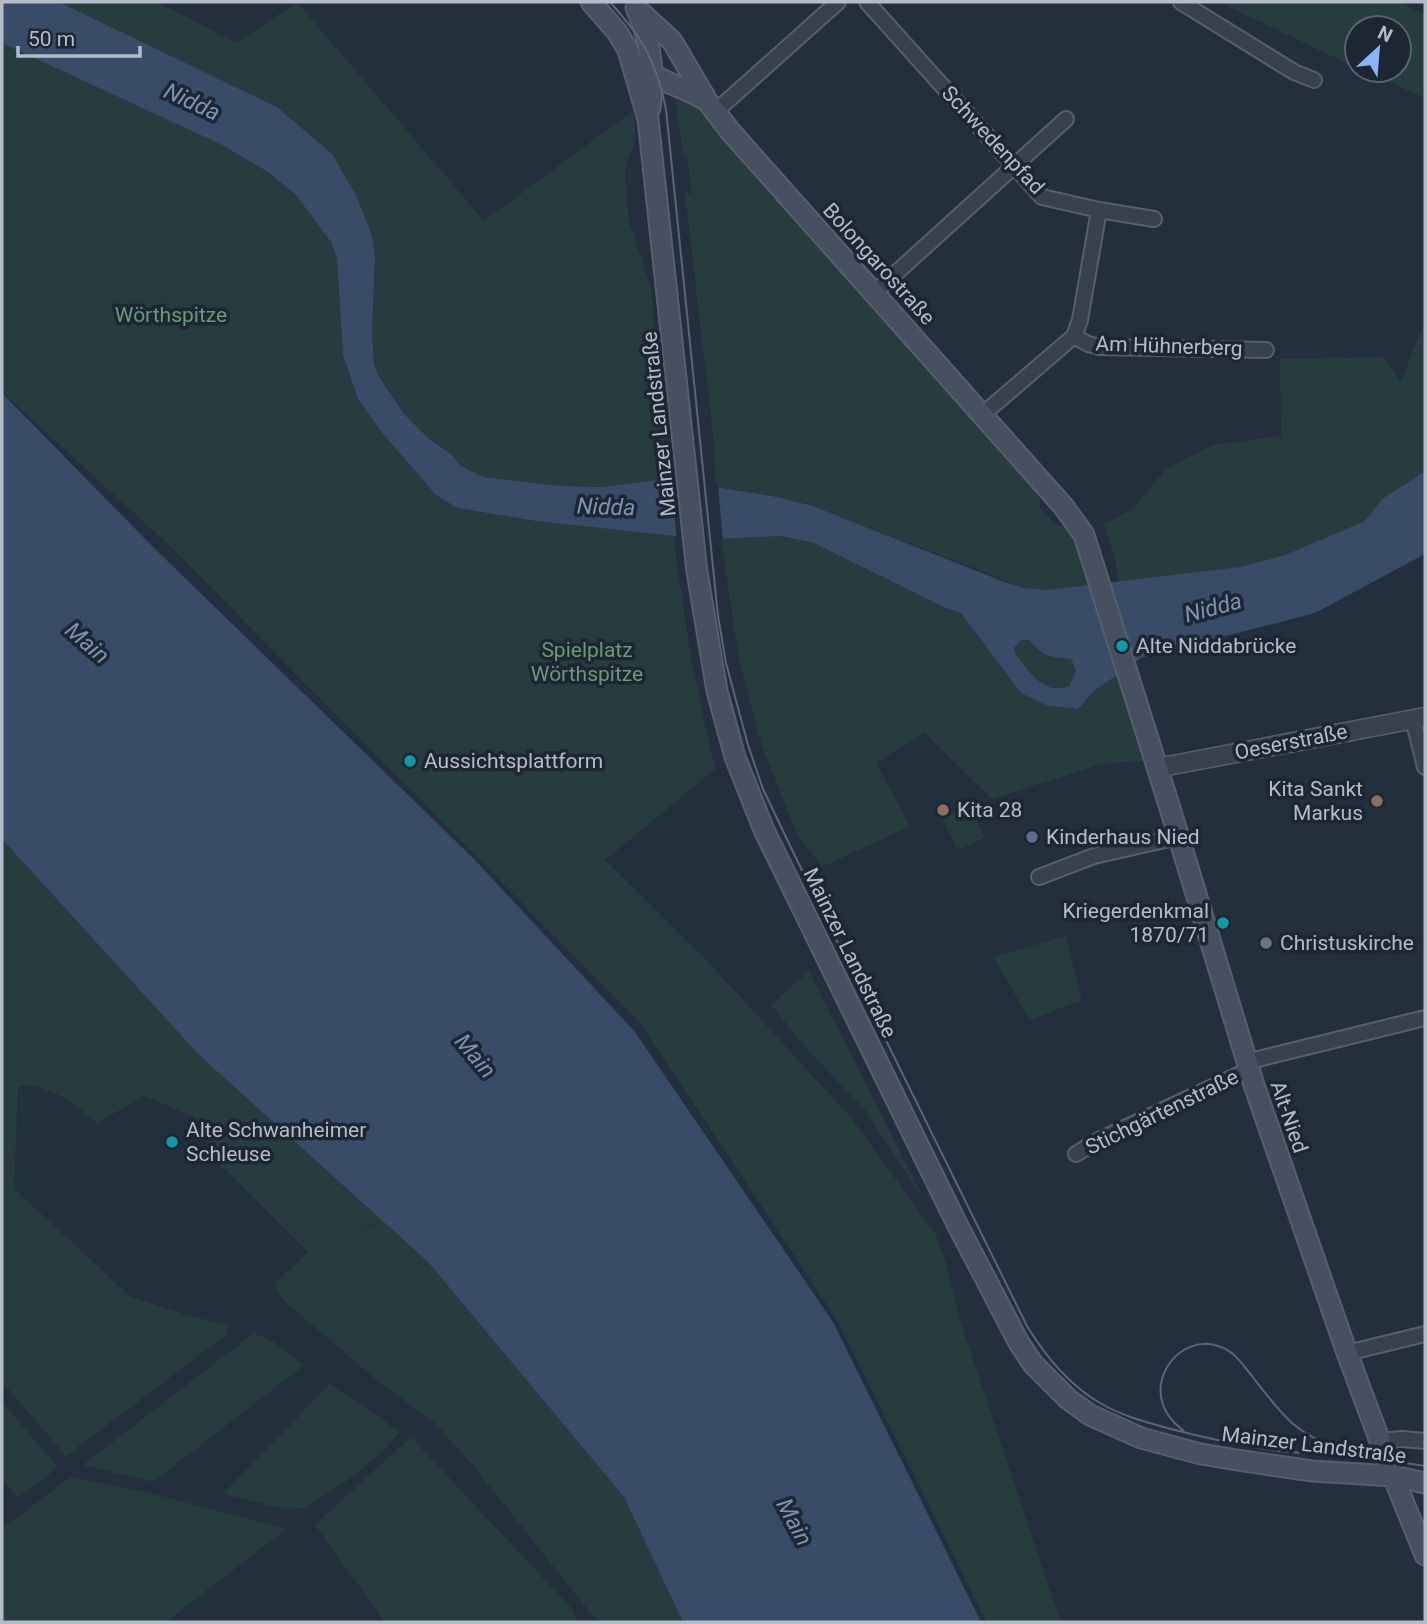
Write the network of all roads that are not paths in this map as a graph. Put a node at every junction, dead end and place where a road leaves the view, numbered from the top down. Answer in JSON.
{"nodes":[{"id":1,"x":591,"y":2,"type":"edge"},
{"id":2,"x":838,"y":2,"type":"edge"},
{"id":3,"x":867,"y":2,"type":"edge"},
{"id":4,"x":1181,"y":2,"type":"edge"},
{"id":5,"x":634,"y":5,"type":"edge"},
{"id":6,"x":617,"y":32,"type":"junction"},
{"id":7,"x":689,"y":70,"type":"junction"},
{"id":8,"x":653,"y":75,"type":"junction"},
{"id":9,"x":1314,"y":80,"type":"dead end"},
{"id":10,"x":673,"y":83,"type":"junction"},
{"id":11,"x":711,"y":107,"type":"junction"},
{"id":12,"x":648,"y":119,"type":"junction"},
{"id":13,"x":1066,"y":119,"type":"dead end"},
{"id":14,"x":1015,"y":166,"type":"junction"},
{"id":15,"x":1099,"y":210,"type":"junction"},
{"id":16,"x":1154,"y":219,"type":"dead end"},
{"id":17,"x":874,"y":293,"type":"junction"},
{"id":18,"x":1074,"y":336,"type":"junction"},
{"id":19,"x":1266,"y":350,"type":"dead end"},
{"id":20,"x":982,"y":415,"type":"junction"},
{"id":21,"x":1419,"y":718,"type":"edge"},
{"id":22,"x":1154,"y":760,"type":"junction"},
{"id":23,"x":1425,"y":767,"type":"edge"},
{"id":24,"x":1178,"y":837,"type":"junction"},
{"id":25,"x":1039,"y":877,"type":"dead end"},
{"id":26,"x":1425,"y":1018,"type":"edge"},
{"id":27,"x":1248,"y":1066,"type":"junction"},
{"id":28,"x":1076,"y":1154,"type":"dead end"},
{"id":29,"x":1425,"y":1334,"type":"edge"},
{"id":30,"x":1347,"y":1353,"type":"junction"},
{"id":31,"x":1382,"y":1441,"type":"junction"},
{"id":32,"x":1425,"y":1441,"type":"edge"},
{"id":33,"x":1393,"y":1476,"type":"junction"},
{"id":34,"x":1425,"y":1483,"type":"edge"},
{"id":35,"x":1425,"y":1555,"type":"edge"}],
"edges":[{"from":1,"to":6,"type":"main road"},
{"from":2,"to":11,"type":"street"},
{"from":3,"to":14,"type":"street","name":"Schwedenpfad"},
{"from":4,"to":9,"type":"street"},
{"from":5,"to":7,"type":"main road","name":"Bolongarostraße"},
{"from":5,"to":8,"type":"main road","name":"Bolongarostraße"},
{"from":6,"to":8,"type":"main road"},
{"from":6,"to":12,"type":"main road"},
{"from":7,"to":10,"type":"main road"},
{"from":7,"to":11,"type":"main road","name":"Bolongarostraße"},
{"from":8,"to":10,"type":"main road"},
{"from":8,"to":12,"type":"main road","name":"Bolongarostraße"},
{"from":10,"to":11,"type":"main road"},
{"from":11,"to":17,"type":"main road","name":"Bolongarostraße"},
{"from":12,"to":33,"type":"main road","name":"Mainzer Landstraße"},
{"from":13,"to":14,"type":"street"},
{"from":14,"to":15,"type":"street","name":"Schwedenpfad"},
{"from":14,"to":17,"type":"street"},
{"from":15,"to":16,"type":"street","name":"Schwedenpfad"},
{"from":15,"to":18,"type":"street"},
{"from":17,"to":20,"type":"main road","name":"Bolongarostraße"},
{"from":18,"to":19,"type":"street","name":"Am Hühnerberg"},
{"from":18,"to":20,"type":"street"},
{"from":20,"to":22,"type":"main road","name":"Bolongarostraße"},
{"from":21,"to":22,"type":"street","name":"Oeserstraße"},
{"from":21,"to":23,"type":"street"},
{"from":22,"to":24,"type":"main road","name":"Alt-Nied"},
{"from":24,"to":25,"type":"street"},
{"from":24,"to":27,"type":"main road","name":"Alt-Nied"},
{"from":26,"to":27,"type":"street","name":"Stichgärtenstraße"},
{"from":27,"to":28,"type":"street","name":"Stichgärtenstraße"},
{"from":27,"to":30,"type":"main road","name":"Alt-Nied"},
{"from":29,"to":30,"type":"street"},
{"from":30,"to":31,"type":"main road","name":"Alt-Nied"},
{"from":31,"to":32,"type":"street","name":"Mainzer Landstraße"},
{"from":31,"to":33,"type":"main road","name":"Alt-Nied"},
{"from":33,"to":34,"type":"main road","name":"Mainzer Landstraße"},
{"from":33,"to":35,"type":"main road","name":"Alt-Nied"}]}
